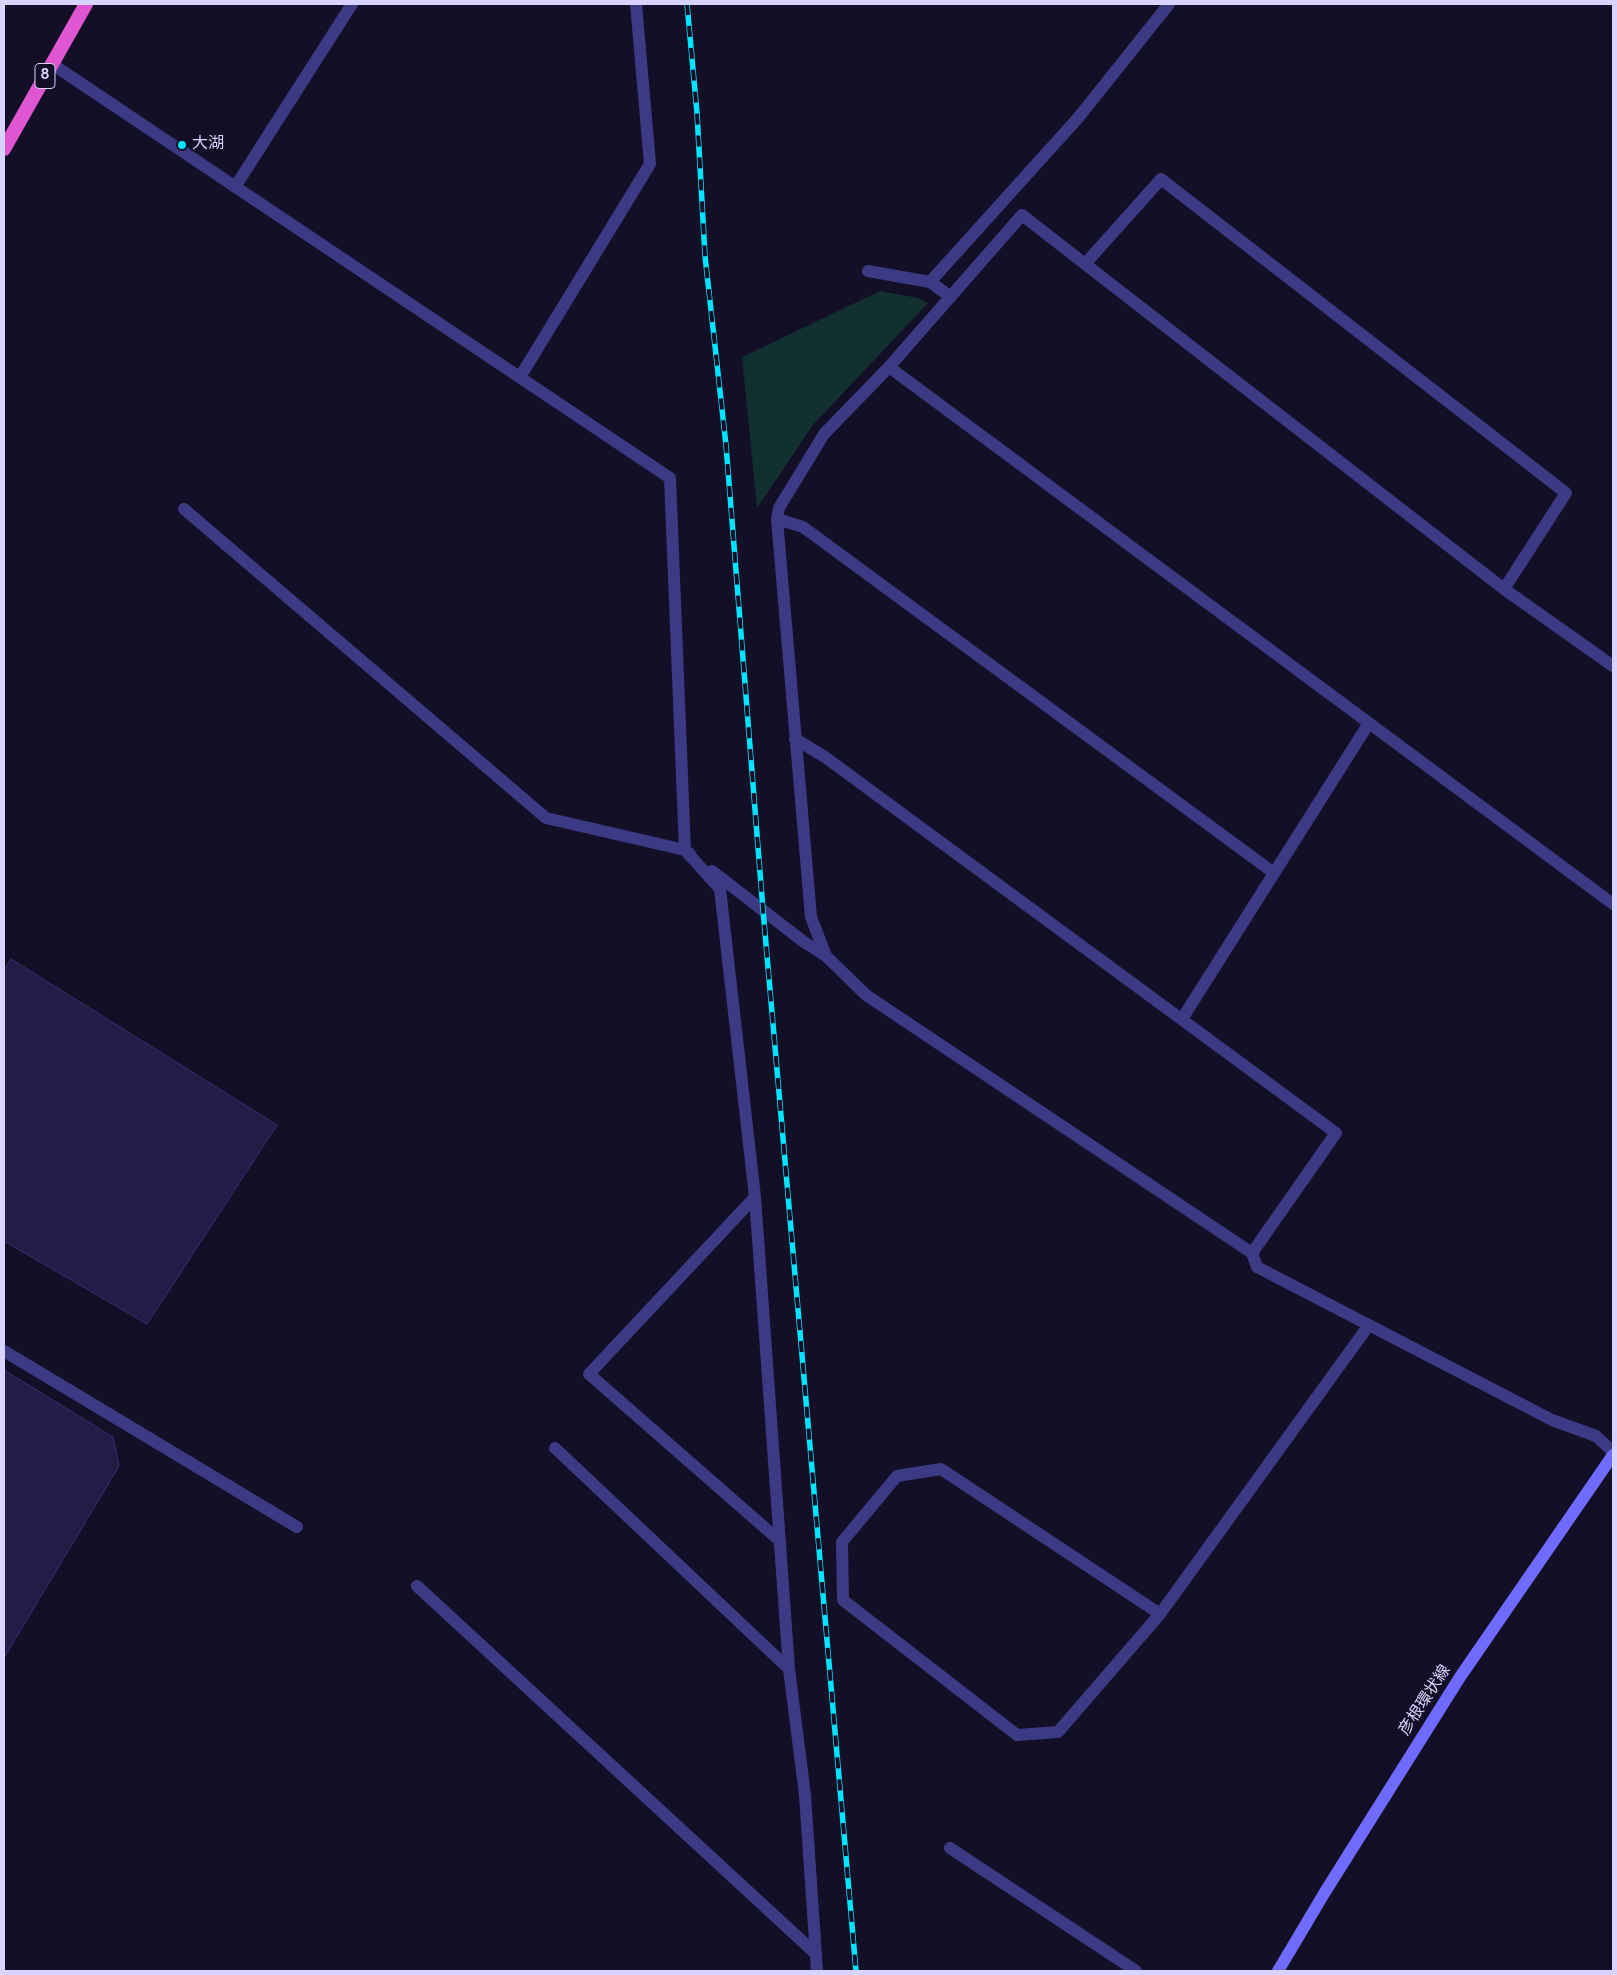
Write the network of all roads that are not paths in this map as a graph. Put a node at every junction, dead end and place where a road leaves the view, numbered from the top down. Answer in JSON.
{"nodes":[{"id":1,"x":86,"y":4,"type":"edge"},
{"id":2,"x":352,"y":4,"type":"edge"},
{"id":3,"x":636,"y":4,"type":"edge"},
{"id":4,"x":1169,"y":4,"type":"edge"},
{"id":5,"x":52,"y":64,"type":"junction"},
{"id":6,"x":4,"y":149,"type":"edge"},
{"id":7,"x":235,"y":187,"type":"junction"},
{"id":8,"x":1085,"y":264,"type":"junction"},
{"id":9,"x":868,"y":271,"type":"dead end"},
{"id":10,"x":930,"y":282,"type":"junction"},
{"id":11,"x":951,"y":297,"type":"junction"},
{"id":12,"x":889,"y":367,"type":"junction"},
{"id":13,"x":520,"y":377,"type":"junction"},
{"id":14,"x":184,"y":510,"type":"dead end"},
{"id":15,"x":777,"y":519,"type":"junction"},
{"id":16,"x":1504,"y":589,"type":"junction"},
{"id":17,"x":1613,"y":666,"type":"edge"},
{"id":18,"x":1369,"y":723,"type":"junction"},
{"id":19,"x":795,"y":739,"type":"junction"},
{"id":20,"x":685,"y":850,"type":"junction"},
{"id":21,"x":1274,"y":872,"type":"junction"},
{"id":22,"x":1613,"y":904,"type":"edge"},
{"id":23,"x":826,"y":956,"type":"junction"},
{"id":24,"x":1182,"y":1019,"type":"junction"},
{"id":25,"x":755,"y":1197,"type":"junction"},
{"id":26,"x":1252,"y":1253,"type":"junction"},
{"id":27,"x":1369,"y":1325,"type":"junction"},
{"id":28,"x":4,"y":1351,"type":"edge"},
{"id":29,"x":555,"y":1448,"type":"dead end"},
{"id":30,"x":1613,"y":1453,"type":"edge"},
{"id":31,"x":297,"y":1527,"type":"dead end"},
{"id":32,"x":780,"y":1541,"type":"junction"},
{"id":33,"x":417,"y":1586,"type":"dead end"},
{"id":34,"x":1160,"y":1614,"type":"junction"},
{"id":35,"x":789,"y":1669,"type":"junction"},
{"id":36,"x":950,"y":1848,"type":"dead end"},
{"id":37,"x":815,"y":1953,"type":"junction"},
{"id":38,"x":816,"y":1971,"type":"edge"},
{"id":39,"x":1136,"y":1971,"type":"edge"},
{"id":40,"x":1278,"y":1971,"type":"edge"}],
"edges":[{"from":1,"to":5,"type":"highway","number":"8"},
{"from":2,"to":7,"type":"street"},
{"from":3,"to":13,"type":"street"},
{"from":4,"to":10,"type":"street"},
{"from":5,"to":6,"type":"highway","number":"8"},
{"from":5,"to":7,"type":"street"},
{"from":7,"to":13,"type":"street"},
{"from":8,"to":11,"type":"street"},
{"from":8,"to":16,"type":"street"},
{"from":8,"to":16,"type":"street"},
{"from":9,"to":10,"type":"street"},
{"from":10,"to":11,"type":"street"},
{"from":11,"to":12,"type":"street"},
{"from":12,"to":15,"type":"street"},
{"from":12,"to":18,"type":"street"},
{"from":13,"to":20,"type":"street"},
{"from":14,"to":20,"type":"street"},
{"from":15,"to":19,"type":"street"},
{"from":15,"to":21,"type":"street"},
{"from":16,"to":17,"type":"street"},
{"from":18,"to":21,"type":"street"},
{"from":18,"to":22,"type":"street"},
{"from":19,"to":23,"type":"street"},
{"from":19,"to":24,"type":"street"},
{"from":20,"to":23,"type":"street"},
{"from":20,"to":25,"type":"street"},
{"from":21,"to":24,"type":"street"},
{"from":23,"to":26,"type":"street"},
{"from":24,"to":26,"type":"street"},
{"from":25,"to":32,"type":"street"},
{"from":25,"to":32,"type":"street"},
{"from":26,"to":27,"type":"street"},
{"from":27,"to":30,"type":"street"},
{"from":27,"to":34,"type":"street"},
{"from":28,"to":31,"type":"street"},
{"from":29,"to":35,"type":"street"},
{"from":30,"to":40,"type":"main road","name":"彦根環状線"},
{"from":32,"to":35,"type":"street"},
{"from":33,"to":37,"type":"street"},
{"from":34,"to":34,"type":"street"},
{"from":35,"to":37,"type":"street"},
{"from":36,"to":39,"type":"street"},
{"from":37,"to":38,"type":"street"}]}
